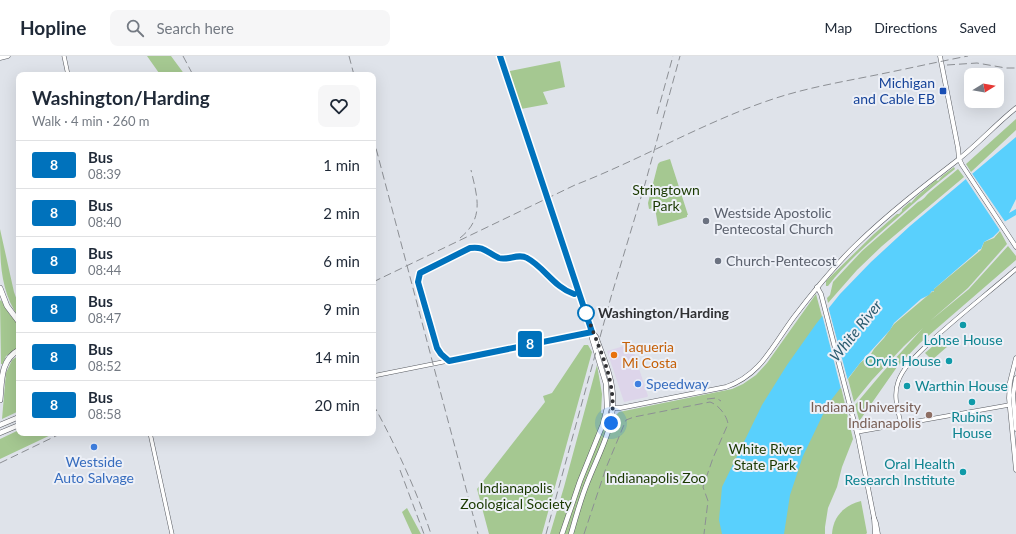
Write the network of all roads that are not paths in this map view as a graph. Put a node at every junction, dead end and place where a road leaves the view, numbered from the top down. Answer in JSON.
{"nodes":[{"id":1,"x":8,"y":56,"type":"edge"},
{"id":2,"x":64,"y":56,"type":"edge"},
{"id":3,"x":500,"y":56,"type":"edge"},
{"id":4,"x":940,"y":56,"type":"edge"},
{"id":5,"x":0,"y":58,"type":"edge"},
{"id":6,"x":67,"y":72,"type":"edge"},
{"id":7,"x":1016,"y":108,"type":"edge"},
{"id":8,"x":959,"y":159,"type":"junction"},
{"id":9,"x":1016,"y":247,"type":"edge"},
{"id":10,"x":1016,"y":269,"type":"edge"},
{"id":11,"x":0,"y":288,"type":"edge"},
{"id":12,"x":817,"y":288,"type":"junction"},
{"id":13,"x":16,"y":318,"type":"edge"},
{"id":14,"x":592,"y":332,"type":"junction"},
{"id":15,"x":16,"y":352,"type":"edge"},
{"id":16,"x":1016,"y":358,"type":"edge"},
{"id":17,"x":376,"y":375,"type":"edge"},
{"id":18,"x":1016,"y":378,"type":"edge"},
{"id":19,"x":0,"y":400,"type":"edge"},
{"id":20,"x":1009,"y":405,"type":"junction"},
{"id":21,"x":607,"y":408,"type":"junction"},
{"id":22,"x":613,"y":408,"type":"junction"},
{"id":23,"x":16,"y":418,"type":"edge"},
{"id":24,"x":901,"y":424,"type":"junction"},
{"id":25,"x":0,"y":425,"type":"edge"},
{"id":26,"x":16,"y":426,"type":"edge"},
{"id":27,"x":1016,"y":429,"type":"edge"},
{"id":28,"x":857,"y":432,"type":"junction"},
{"id":29,"x":0,"y":433,"type":"edge"},
{"id":30,"x":151,"y":436,"type":"edge"},
{"id":31,"x":1016,"y":470,"type":"edge"},
{"id":32,"x":874,"y":518,"type":"junction"},
{"id":33,"x":172,"y":534,"type":"edge"},
{"id":34,"x":562,"y":534,"type":"edge"},
{"id":35,"x":571,"y":534,"type":"edge"},
{"id":36,"x":875,"y":534,"type":"edge"},
{"id":37,"x":878,"y":534,"type":"edge"}],
"edges":[{"from":1,"to":5,"type":"main road"},
{"from":2,"to":6,"type":"street"},
{"from":3,"to":14,"type":"main road"},
{"from":4,"to":8,"type":"main road"},
{"from":7,"to":8,"type":"main road"},
{"from":8,"to":9,"type":"main road"},
{"from":8,"to":12,"type":"main road"},
{"from":10,"to":24,"type":"street"},
{"from":11,"to":13,"type":"highway"},
{"from":12,"to":22,"type":"main road"},
{"from":12,"to":28,"type":"main road"},
{"from":14,"to":17,"type":"street"},
{"from":14,"to":21,"type":"main road"},
{"from":14,"to":22,"type":"main road"},
{"from":15,"to":19,"type":"highway"},
{"from":16,"to":20,"type":"main road"},
{"from":18,"to":27,"type":"main road"},
{"from":20,"to":24,"type":"street"},
{"from":20,"to":31,"type":"main road"},
{"from":21,"to":22,"type":"main road"},
{"from":21,"to":34,"type":"main road"},
{"from":22,"to":35,"type":"main road"},
{"from":23,"to":25,"type":"main road"},
{"from":24,"to":28,"type":"street"},
{"from":26,"to":29,"type":"main road"},
{"from":28,"to":32,"type":"main road"},
{"from":30,"to":33,"type":"street"},
{"from":32,"to":36,"type":"main road"},
{"from":32,"to":37,"type":"main road"}]}
